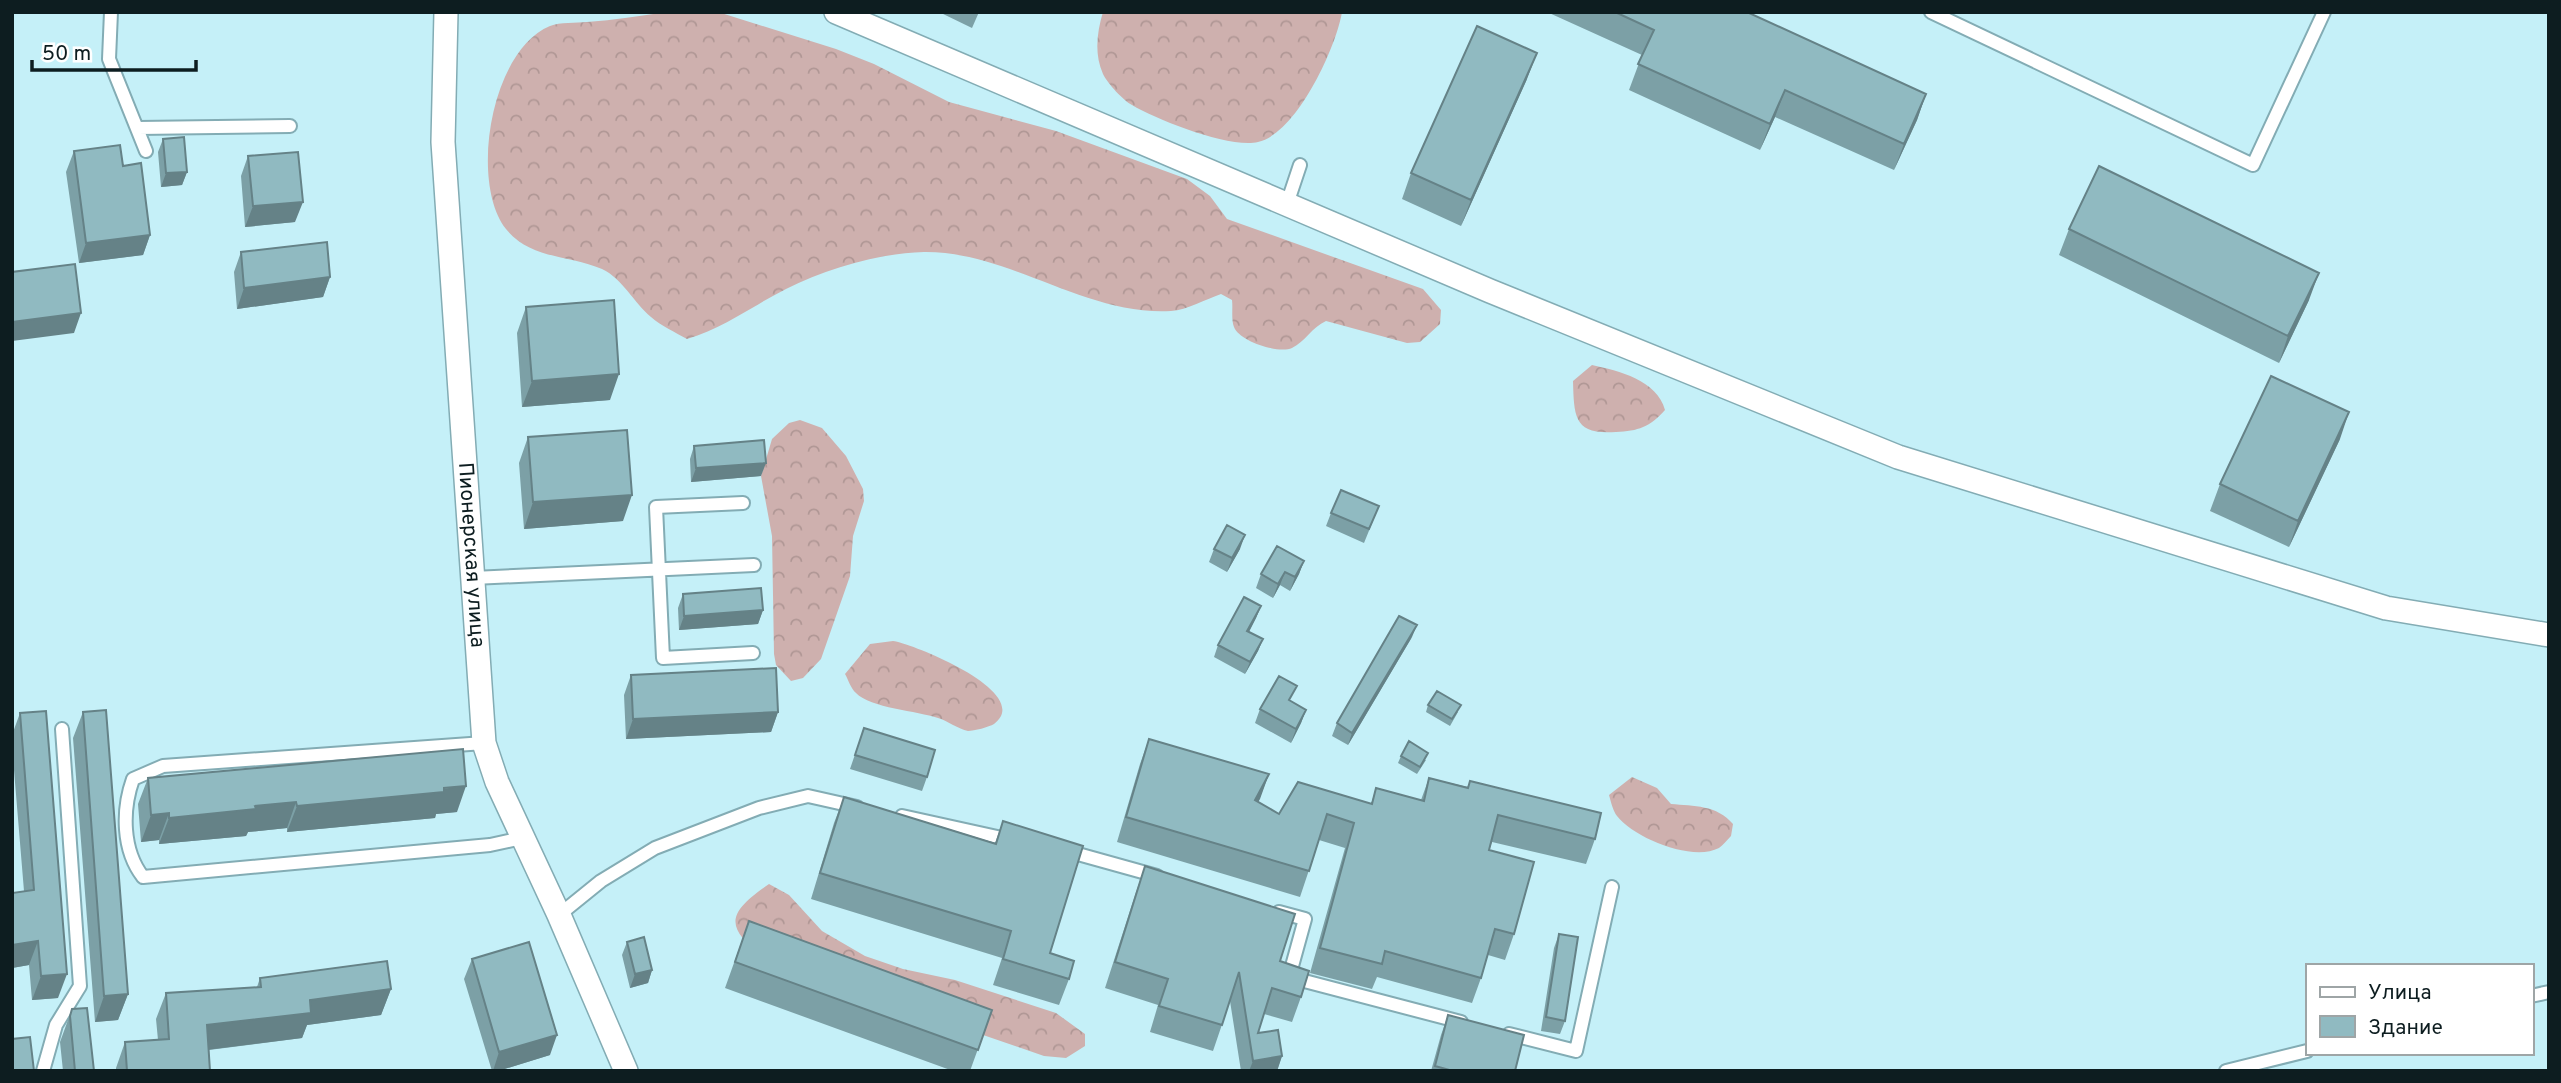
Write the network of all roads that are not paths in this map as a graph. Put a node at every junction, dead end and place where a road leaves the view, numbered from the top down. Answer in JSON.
{"nodes":[{"id":1,"x":111,"y":12,"type":"edge"},
{"id":2,"x":446,"y":12,"type":"edge"},
{"id":3,"x":836,"y":12,"type":"edge"},
{"id":4,"x":1931,"y":12,"type":"edge"},
{"id":5,"x":2324,"y":12,"type":"edge"},
{"id":6,"x":290,"y":126,"type":"dead end"},
{"id":7,"x":138,"y":128,"type":"junction"},
{"id":8,"x":146,"y":151,"type":"dead end"},
{"id":9,"x":1300,"y":165,"type":"dead end"},
{"id":10,"x":1287,"y":204,"type":"junction"},
{"id":11,"x":743,"y":503,"type":"dead end"},
{"id":12,"x":754,"y":565,"type":"dead end"},
{"id":13,"x":659,"y":569,"type":"junction"},
{"id":14,"x":473,"y":578,"type":"junction"},
{"id":15,"x":2549,"y":635,"type":"edge"},
{"id":16,"x":753,"y":653,"type":"dead end"},
{"id":17,"x":62,"y":729,"type":"dead end"},
{"id":18,"x":484,"y":743,"type":"junction"},
{"id":19,"x":867,"y":809,"type":"edge"},
{"id":20,"x":894,"y":815,"type":"edge"},
{"id":21,"x":522,"y":838,"type":"junction"},
{"id":22,"x":1028,"y":843,"type":"edge"},
{"id":23,"x":1055,"y":849,"type":"edge"},
{"id":24,"x":1174,"y":881,"type":"edge"},
{"id":25,"x":1612,"y":887,"type":"dead end"},
{"id":26,"x":1266,"y":908,"type":"edge"},
{"id":27,"x":559,"y":915,"type":"junction"},
{"id":28,"x":1472,"y":1024,"type":"edge"},
{"id":29,"x":1498,"y":1031,"type":"edge"},
{"id":30,"x":2306,"y":1051,"type":"edge"},
{"id":31,"x":43,"y":1071,"type":"edge"},
{"id":32,"x":626,"y":1071,"type":"edge"},
{"id":33,"x":2226,"y":1071,"type":"edge"}],
"edges":[{"from":1,"to":7,"type":"lane"},
{"from":2,"to":14,"type":"street","name":"Пионерская улица"},
{"from":3,"to":10,"type":"street"},
{"from":4,"to":5,"type":"lane"},
{"from":6,"to":7,"type":"lane"},
{"from":7,"to":8,"type":"lane"},
{"from":9,"to":10,"type":"lane"},
{"from":10,"to":15,"type":"street"},
{"from":11,"to":13,"type":"lane"},
{"from":12,"to":13,"type":"lane"},
{"from":13,"to":14,"type":"lane"},
{"from":13,"to":16,"type":"lane"},
{"from":14,"to":18,"type":"street","name":"Пионерская улица"},
{"from":17,"to":31,"type":"lane"},
{"from":18,"to":21,"type":"street","name":"Пионерская улица"},
{"from":18,"to":21,"type":"lane"},
{"from":19,"to":27,"type":"lane"},
{"from":20,"to":22,"type":"lane"},
{"from":21,"to":27,"type":"street","name":"Пионерская улица"},
{"from":23,"to":24,"type":"lane"},
{"from":25,"to":29,"type":"lane"},
{"from":26,"to":28,"type":"lane"},
{"from":27,"to":32,"type":"street","name":"Пионерская улица"},
{"from":30,"to":33,"type":"lane"}]}
